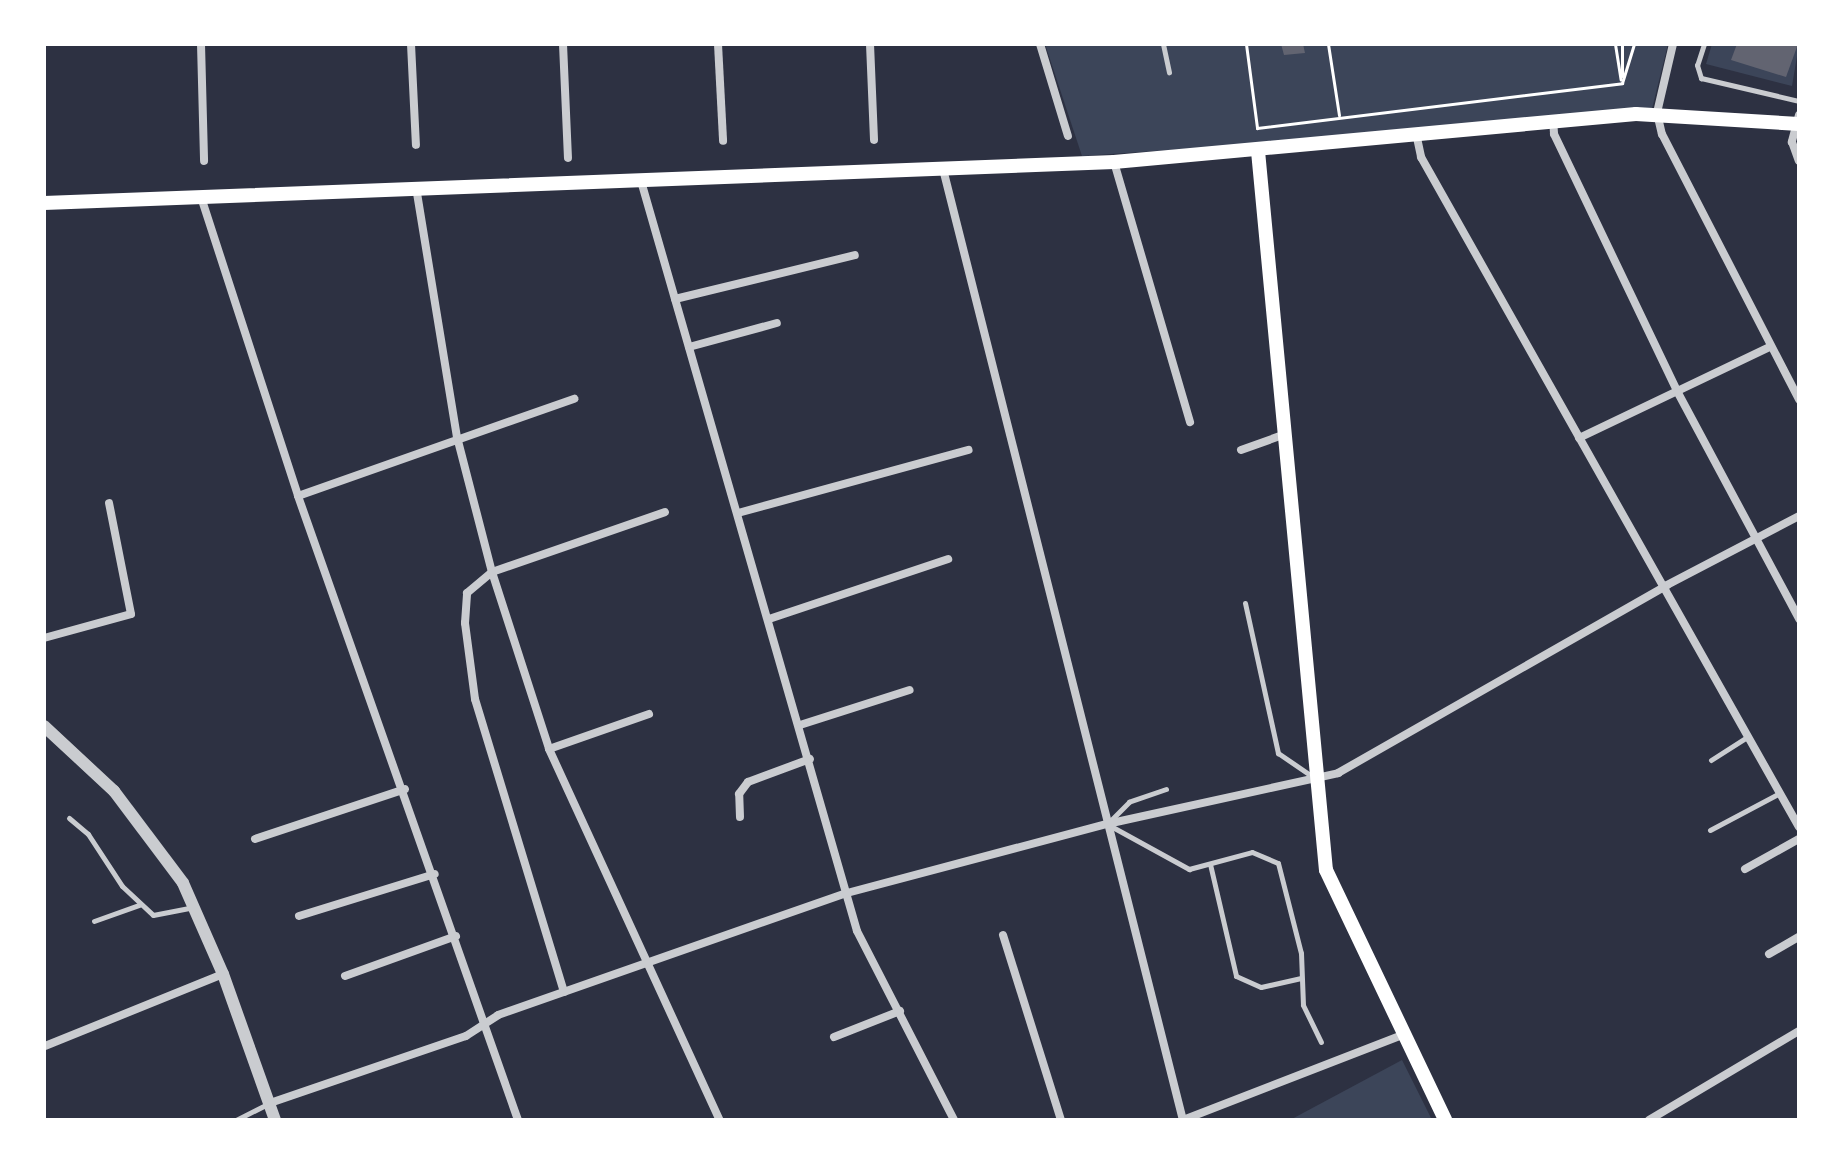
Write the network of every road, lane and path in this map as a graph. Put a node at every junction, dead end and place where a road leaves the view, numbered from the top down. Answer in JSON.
{"nodes":[{"id":1,"x":201,"y":44,"type":"edge"},
{"id":2,"x":411,"y":44,"type":"edge"},
{"id":3,"x":563,"y":44,"type":"edge"},
{"id":4,"x":718,"y":44,"type":"edge"},
{"id":5,"x":870,"y":44,"type":"edge"},
{"id":6,"x":1040,"y":44,"type":"edge"},
{"id":7,"x":1163,"y":44,"type":"edge"},
{"id":8,"x":1246,"y":44,"type":"edge"},
{"id":9,"x":1328,"y":44,"type":"edge"},
{"id":10,"x":1615,"y":44,"type":"edge"},
{"id":11,"x":1622,"y":44,"type":"edge"},
{"id":12,"x":1634,"y":44,"type":"edge"},
{"id":13,"x":1673,"y":44,"type":"edge"},
{"id":14,"x":1704,"y":44,"type":"edge"},
{"id":15,"x":1169,"y":72,"type":"dead end"},
{"id":16,"x":1622,"y":83,"type":"junction"},
{"id":17,"x":1799,"y":101,"type":"edge"},
{"id":18,"x":1657,"y":113,"type":"junction"},
{"id":19,"x":1339,"y":117,"type":"junction"},
{"id":20,"x":1553,"y":119,"type":"junction"},
{"id":21,"x":1798,"y":121,"type":"edge"},
{"id":22,"x":1416,"y":133,"type":"junction"},
{"id":23,"x":1068,"y":136,"type":"dead end"},
{"id":24,"x":874,"y":140,"type":"dead end"},
{"id":25,"x":723,"y":141,"type":"dead end"},
{"id":26,"x":416,"y":145,"type":"dead end"},
{"id":27,"x":1258,"y":151,"type":"junction"},
{"id":28,"x":568,"y":158,"type":"dead end"},
{"id":29,"x":204,"y":161,"type":"dead end"},
{"id":30,"x":1799,"y":161,"type":"edge"},
{"id":31,"x":1114,"y":162,"type":"junction"},
{"id":32,"x":943,"y":169,"type":"junction"},
{"id":33,"x":641,"y":181,"type":"junction"},
{"id":34,"x":415,"y":187,"type":"junction"},
{"id":35,"x":201,"y":197,"type":"junction"},
{"id":36,"x":44,"y":203,"type":"edge"},
{"id":37,"x":855,"y":255,"type":"dead end"},
{"id":38,"x":675,"y":299,"type":"junction"},
{"id":39,"x":777,"y":323,"type":"dead end"},
{"id":40,"x":689,"y":347,"type":"junction"},
{"id":41,"x":1770,"y":347,"type":"junction"},
{"id":42,"x":1677,"y":391,"type":"junction"},
{"id":43,"x":574,"y":399,"type":"dead end"},
{"id":44,"x":1799,"y":400,"type":"edge"},
{"id":45,"x":1190,"y":422,"type":"dead end"},
{"id":46,"x":1283,"y":435,"type":"junction"},
{"id":47,"x":457,"y":437,"type":"junction"},
{"id":48,"x":1579,"y":438,"type":"junction"},
{"id":49,"x":969,"y":450,"type":"dead end"},
{"id":50,"x":1241,"y":450,"type":"dead end"},
{"id":51,"x":298,"y":496,"type":"junction"},
{"id":52,"x":109,"y":503,"type":"dead end"},
{"id":53,"x":665,"y":512,"type":"dead end"},
{"id":54,"x":738,"y":513,"type":"junction"},
{"id":55,"x":1799,"y":516,"type":"edge"},
{"id":56,"x":1758,"y":539,"type":"junction"},
{"id":57,"x":948,"y":559,"type":"dead end"},
{"id":58,"x":492,"y":572,"type":"junction"},
{"id":59,"x":1667,"y":585,"type":"junction"},
{"id":60,"x":1245,"y":603,"type":"dead end"},
{"id":61,"x":769,"y":619,"type":"junction"},
{"id":62,"x":1799,"y":619,"type":"edge"},
{"id":63,"x":44,"y":638,"type":"edge"},
{"id":64,"x":910,"y":690,"type":"dead end"},
{"id":65,"x":649,"y":714,"type":"dead end"},
{"id":66,"x":800,"y":725,"type":"junction"},
{"id":67,"x":44,"y":726,"type":"edge"},
{"id":68,"x":1748,"y":736,"type":"junction"},
{"id":69,"x":549,"y":749,"type":"junction"},
{"id":70,"x":810,"y":759,"type":"junction"},
{"id":71,"x":1711,"y":760,"type":"dead end"},
{"id":72,"x":1317,"y":779,"type":"junction"},
{"id":73,"x":405,"y":789,"type":"junction"},
{"id":74,"x":1166,"y":789,"type":"dead end"},
{"id":75,"x":1780,"y":793,"type":"junction"},
{"id":76,"x":740,"y":817,"type":"dead end"},
{"id":77,"x":69,"y":818,"type":"dead end"},
{"id":78,"x":1107,"y":824,"type":"junction"},
{"id":79,"x":1799,"y":827,"type":"edge"},
{"id":80,"x":1710,"y":830,"type":"dead end"},
{"id":81,"x":255,"y":839,"type":"dead end"},
{"id":82,"x":1799,"y":839,"type":"edge"},
{"id":83,"x":1210,"y":864,"type":"junction"},
{"id":84,"x":1745,"y":869,"type":"dead end"},
{"id":85,"x":435,"y":874,"type":"junction"},
{"id":86,"x":847,"y":893,"type":"junction"},
{"id":87,"x":139,"y":905,"type":"junction"},
{"id":88,"x":195,"y":906,"type":"junction"},
{"id":89,"x":299,"y":916,"type":"dead end"},
{"id":90,"x":94,"y":921,"type":"dead end"},
{"id":91,"x":1003,"y":935,"type":"dead end"},
{"id":92,"x":456,"y":936,"type":"junction"},
{"id":93,"x":1799,"y":937,"type":"edge"},
{"id":94,"x":1769,"y":954,"type":"dead end"},
{"id":95,"x":647,"y":964,"type":"junction"},
{"id":96,"x":223,"y":974,"type":"junction"},
{"id":97,"x":345,"y":976,"type":"dead end"},
{"id":98,"x":1301,"y":978,"type":"junction"},
{"id":99,"x":564,"y":992,"type":"junction"},
{"id":100,"x":900,"y":1011,"type":"junction"},
{"id":101,"x":484,"y":1024,"type":"junction"},
{"id":102,"x":1799,"y":1031,"type":"edge"},
{"id":103,"x":1405,"y":1034,"type":"junction"},
{"id":104,"x":834,"y":1037,"type":"dead end"},
{"id":105,"x":1321,"y":1042,"type":"dead end"},
{"id":106,"x":45,"y":1046,"type":"edge"},
{"id":107,"x":270,"y":1103,"type":"junction"},
{"id":108,"x":236,"y":1120,"type":"edge"},
{"id":109,"x":275,"y":1120,"type":"edge"},
{"id":110,"x":518,"y":1120,"type":"edge"},
{"id":111,"x":720,"y":1120,"type":"edge"},
{"id":112,"x":954,"y":1120,"type":"edge"},
{"id":113,"x":1061,"y":1120,"type":"edge"},
{"id":114,"x":1183,"y":1120,"type":"edge"},
{"id":115,"x":1445,"y":1120,"type":"edge"},
{"id":116,"x":1649,"y":1120,"type":"edge"}],
"edges":[{"from":1,"to":29,"type":"street"},
{"from":2,"to":26,"type":"street"},
{"from":3,"to":28,"type":"street"},
{"from":4,"to":25,"type":"street"},
{"from":5,"to":24,"type":"street"},
{"from":6,"to":23,"type":"street"},
{"from":7,"to":15,"type":"lane"},
{"from":8,"to":19,"type":"path"},
{"from":9,"to":19,"type":"path"},
{"from":10,"to":16,"type":"path"},
{"from":11,"to":16,"type":"path"},
{"from":12,"to":16,"type":"path"},
{"from":13,"to":18,"type":"street"},
{"from":14,"to":17,"type":"lane"},
{"from":16,"to":19,"type":"path"},
{"from":18,"to":20,"type":"main road"},
{"from":18,"to":21,"type":"main road"},
{"from":18,"to":41,"type":"street"},
{"from":20,"to":22,"type":"main road"},
{"from":20,"to":42,"type":"street"},
{"from":21,"to":30,"type":"street"},
{"from":22,"to":27,"type":"main road"},
{"from":22,"to":48,"type":"street"},
{"from":27,"to":31,"type":"main road"},
{"from":27,"to":46,"type":"main road"},
{"from":31,"to":32,"type":"main road"},
{"from":31,"to":45,"type":"street"},
{"from":32,"to":33,"type":"main road"},
{"from":32,"to":78,"type":"street"},
{"from":33,"to":34,"type":"main road"},
{"from":33,"to":38,"type":"street"},
{"from":34,"to":35,"type":"main road"},
{"from":34,"to":47,"type":"street"},
{"from":35,"to":36,"type":"main road"},
{"from":35,"to":51,"type":"street"},
{"from":37,"to":38,"type":"street"},
{"from":38,"to":40,"type":"street"},
{"from":39,"to":40,"type":"street"},
{"from":40,"to":54,"type":"street"},
{"from":41,"to":42,"type":"street"},
{"from":41,"to":44,"type":"street"},
{"from":42,"to":48,"type":"street"},
{"from":42,"to":56,"type":"street"},
{"from":43,"to":47,"type":"street"},
{"from":46,"to":50,"type":"street"},
{"from":46,"to":72,"type":"main road"},
{"from":47,"to":51,"type":"street"},
{"from":47,"to":58,"type":"street"},
{"from":48,"to":59,"type":"street"},
{"from":49,"to":54,"type":"street"},
{"from":51,"to":73,"type":"street"},
{"from":52,"to":63,"type":"street"},
{"from":53,"to":58,"type":"street"},
{"from":54,"to":61,"type":"street"},
{"from":55,"to":56,"type":"street"},
{"from":56,"to":59,"type":"street"},
{"from":56,"to":62,"type":"street"},
{"from":57,"to":61,"type":"street"},
{"from":58,"to":69,"type":"street"},
{"from":58,"to":99,"type":"street"},
{"from":59,"to":68,"type":"street"},
{"from":59,"to":72,"type":"street"},
{"from":60,"to":72,"type":"lane"},
{"from":61,"to":66,"type":"street"},
{"from":64,"to":66,"type":"street"},
{"from":65,"to":69,"type":"street"},
{"from":66,"to":70,"type":"street"},
{"from":67,"to":88,"type":"street"},
{"from":68,"to":71,"type":"lane"},
{"from":68,"to":75,"type":"street"},
{"from":69,"to":95,"type":"street"},
{"from":70,"to":76,"type":"street"},
{"from":70,"to":86,"type":"street"},
{"from":72,"to":78,"type":"street"},
{"from":72,"to":103,"type":"main road"},
{"from":73,"to":81,"type":"street"},
{"from":73,"to":85,"type":"street"},
{"from":74,"to":78,"type":"lane"},
{"from":75,"to":79,"type":"street"},
{"from":75,"to":80,"type":"lane"},
{"from":77,"to":87,"type":"lane"},
{"from":78,"to":83,"type":"lane"},
{"from":78,"to":86,"type":"street"},
{"from":78,"to":114,"type":"street"},
{"from":82,"to":84,"type":"street"},
{"from":83,"to":98,"type":"lane"},
{"from":83,"to":98,"type":"lane"},
{"from":85,"to":89,"type":"street"},
{"from":85,"to":92,"type":"street"},
{"from":86,"to":95,"type":"street"},
{"from":86,"to":100,"type":"street"},
{"from":87,"to":88,"type":"lane"},
{"from":87,"to":90,"type":"lane"},
{"from":88,"to":96,"type":"street"},
{"from":91,"to":113,"type":"street"},
{"from":92,"to":97,"type":"street"},
{"from":92,"to":101,"type":"street"},
{"from":93,"to":94,"type":"street"},
{"from":95,"to":99,"type":"street"},
{"from":95,"to":111,"type":"street"},
{"from":96,"to":106,"type":"street"},
{"from":96,"to":107,"type":"street"},
{"from":98,"to":105,"type":"lane"},
{"from":99,"to":101,"type":"street"},
{"from":100,"to":104,"type":"street"},
{"from":100,"to":112,"type":"street"},
{"from":101,"to":107,"type":"street"},
{"from":101,"to":110,"type":"street"},
{"from":102,"to":116,"type":"street"},
{"from":103,"to":114,"type":"street"},
{"from":103,"to":115,"type":"main road"},
{"from":107,"to":108,"type":"lane"},
{"from":107,"to":109,"type":"street"}]}
